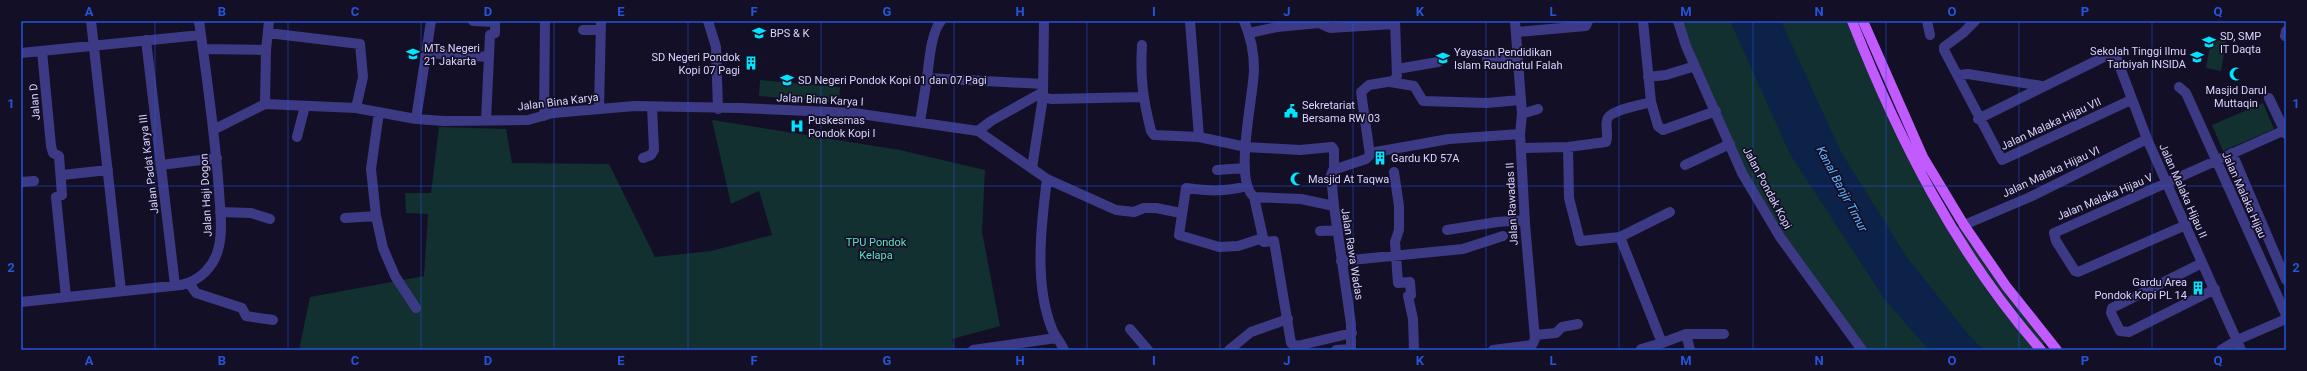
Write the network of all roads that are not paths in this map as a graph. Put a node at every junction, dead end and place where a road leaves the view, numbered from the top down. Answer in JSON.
{"nodes":[{"id":1,"x":91,"y":21,"type":"edge"},
{"id":2,"x":199,"y":21,"type":"edge"},
{"id":3,"x":269,"y":21,"type":"edge"},
{"id":4,"x":431,"y":21,"type":"edge"},
{"id":5,"x":473,"y":21,"type":"edge"},
{"id":6,"x":545,"y":21,"type":"edge"},
{"id":7,"x":708,"y":21,"type":"edge"},
{"id":8,"x":941,"y":21,"type":"edge"},
{"id":9,"x":1044,"y":21,"type":"edge"},
{"id":10,"x":1190,"y":21,"type":"edge"},
{"id":11,"x":1244,"y":21,"type":"edge"},
{"id":12,"x":1515,"y":21,"type":"edge"},
{"id":13,"x":1588,"y":21,"type":"edge"},
{"id":14,"x":1643,"y":21,"type":"edge"},
{"id":15,"x":1678,"y":21,"type":"edge"},
{"id":16,"x":1852,"y":21,"type":"edge"},
{"id":17,"x":1863,"y":21,"type":"edge"},
{"id":18,"x":1927,"y":21,"type":"edge"},
{"id":19,"x":1962,"y":21,"type":"edge"},
{"id":20,"x":1976,"y":21,"type":"edge"},
{"id":21,"x":495,"y":22,"type":"edge"},
{"id":22,"x":1394,"y":22,"type":"edge"},
{"id":23,"x":601,"y":26,"type":"edge"},
{"id":24,"x":583,"y":30,"type":"dead end"},
{"id":25,"x":1517,"y":32,"type":"junction"},
{"id":26,"x":268,"y":33,"type":"junction"},
{"id":27,"x":1963,"y":33,"type":"junction"},
{"id":28,"x":1249,"y":34,"type":"junction"},
{"id":29,"x":201,"y":35,"type":"junction"},
{"id":30,"x":1930,"y":35,"type":"dead end"},
{"id":31,"x":146,"y":40,"type":"junction"},
{"id":32,"x":94,"y":45,"type":"junction"},
{"id":33,"x":1142,"y":46,"type":"dead end"},
{"id":34,"x":203,"y":49,"type":"junction"},
{"id":35,"x":266,"y":50,"type":"junction"},
{"id":36,"x":42,"y":51,"type":"junction"},
{"id":37,"x":21,"y":53,"type":"edge"},
{"id":38,"x":426,"y":53,"type":"junction"},
{"id":39,"x":489,"y":57,"type":"junction"},
{"id":40,"x":1518,"y":57,"type":"junction"},
{"id":41,"x":1487,"y":59,"type":"dead end"},
{"id":42,"x":1438,"y":62,"type":"dead end"},
{"id":43,"x":1695,"y":66,"type":"junction"},
{"id":44,"x":1397,"y":68,"type":"junction"},
{"id":45,"x":1959,"y":75,"type":"junction"},
{"id":46,"x":1648,"y":77,"type":"junction"},
{"id":47,"x":927,"y":78,"type":"junction"},
{"id":48,"x":1390,"y":82,"type":"junction"},
{"id":49,"x":2042,"y":86,"type":"junction"},
{"id":50,"x":2178,"y":87,"type":"dead end"},
{"id":51,"x":1043,"y":91,"type":"junction"},
{"id":52,"x":1143,"y":97,"type":"junction"},
{"id":53,"x":2269,"y":98,"type":"dead end"},
{"id":54,"x":1520,"y":100,"type":"junction"},
{"id":55,"x":2131,"y":100,"type":"junction"},
{"id":56,"x":1651,"y":102,"type":"junction"},
{"id":57,"x":265,"y":104,"type":"junction"},
{"id":58,"x":305,"y":106,"type":"junction"},
{"id":59,"x":652,"y":107,"type":"junction"},
{"id":60,"x":356,"y":108,"type":"junction"},
{"id":61,"x":600,"y":109,"type":"junction"},
{"id":62,"x":718,"y":109,"type":"junction"},
{"id":63,"x":1538,"y":109,"type":"dead end"},
{"id":64,"x":379,"y":112,"type":"junction"},
{"id":65,"x":1716,"y":112,"type":"junction"},
{"id":66,"x":1522,"y":114,"type":"junction"},
{"id":67,"x":544,"y":116,"type":"junction"},
{"id":68,"x":1978,"y":119,"type":"junction"},
{"id":69,"x":416,"y":120,"type":"junction"},
{"id":70,"x":486,"y":120,"type":"junction"},
{"id":71,"x":920,"y":122,"type":"junction"},
{"id":72,"x":213,"y":130,"type":"junction"},
{"id":73,"x":978,"y":131,"type":"junction"},
{"id":74,"x":2285,"y":132,"type":"edge"},
{"id":75,"x":1520,"y":134,"type":"junction"},
{"id":76,"x":297,"y":137,"type":"dead end"},
{"id":77,"x":1199,"y":137,"type":"junction"},
{"id":78,"x":2147,"y":139,"type":"junction"},
{"id":79,"x":1730,"y":144,"type":"junction"},
{"id":80,"x":1246,"y":147,"type":"junction"},
{"id":81,"x":1568,"y":147,"type":"junction"},
{"id":82,"x":1521,"y":148,"type":"junction"},
{"id":83,"x":1370,"y":152,"type":"junction"},
{"id":84,"x":2232,"y":153,"type":"junction"},
{"id":85,"x":217,"y":158,"type":"junction"},
{"id":86,"x":643,"y":158,"type":"dead end"},
{"id":87,"x":2215,"y":161,"type":"junction"},
{"id":88,"x":160,"y":165,"type":"junction"},
{"id":89,"x":1685,"y":165,"type":"dead end"},
{"id":90,"x":1032,"y":168,"type":"junction"},
{"id":91,"x":1245,"y":168,"type":"junction"},
{"id":92,"x":1334,"y":169,"type":"junction"},
{"id":93,"x":108,"y":170,"type":"junction"},
{"id":94,"x":1217,"y":170,"type":"dead end"},
{"id":95,"x":1394,"y":172,"type":"dead end"},
{"id":96,"x":62,"y":174,"type":"junction"},
{"id":97,"x":1047,"y":179,"type":"junction"},
{"id":98,"x":34,"y":181,"type":"dead end"},
{"id":99,"x":21,"y":182,"type":"edge"},
{"id":100,"x":2167,"y":183,"type":"junction"},
{"id":101,"x":1247,"y":186,"type":"junction"},
{"id":102,"x":1254,"y":197,"type":"junction"},
{"id":103,"x":1334,"y":206,"type":"junction"},
{"id":104,"x":220,"y":212,"type":"junction"},
{"id":105,"x":1670,"y":212,"type":"dead end"},
{"id":106,"x":1181,"y":213,"type":"junction"},
{"id":107,"x":376,"y":216,"type":"junction"},
{"id":108,"x":345,"y":218,"type":"dead end"},
{"id":109,"x":270,"y":219,"type":"dead end"},
{"id":110,"x":1525,"y":220,"type":"junction"},
{"id":111,"x":1964,"y":225,"type":"junction"},
{"id":112,"x":2186,"y":225,"type":"junction"},
{"id":113,"x":2264,"y":228,"type":"junction"},
{"id":114,"x":1951,"y":229,"type":"junction"},
{"id":115,"x":1338,"y":230,"type":"junction"},
{"id":116,"x":1447,"y":230,"type":"dead end"},
{"id":117,"x":1320,"y":231,"type":"dead end"},
{"id":118,"x":1503,"y":236,"type":"dead end"},
{"id":119,"x":2249,"y":236,"type":"junction"},
{"id":120,"x":1620,"y":237,"type":"junction"},
{"id":121,"x":1263,"y":238,"type":"junction"},
{"id":122,"x":1396,"y":254,"type":"junction"},
{"id":123,"x":1341,"y":261,"type":"junction"},
{"id":124,"x":2202,"y":263,"type":"junction"},
{"id":125,"x":2286,"y":280,"type":"edge"},
{"id":126,"x":189,"y":283,"type":"junction"},
{"id":127,"x":175,"y":285,"type":"junction"},
{"id":128,"x":2215,"y":289,"type":"junction"},
{"id":129,"x":121,"y":291,"type":"junction"},
{"id":130,"x":66,"y":297,"type":"junction"},
{"id":131,"x":21,"y":302,"type":"edge"},
{"id":132,"x":416,"y":308,"type":"dead end"},
{"id":133,"x":2286,"y":315,"type":"edge"},
{"id":134,"x":1288,"y":319,"type":"junction"},
{"id":135,"x":2286,"y":319,"type":"edge"},
{"id":136,"x":274,"y":320,"type":"dead end"},
{"id":137,"x":1578,"y":324,"type":"dead end"},
{"id":138,"x":1130,"y":329,"type":"dead end"},
{"id":139,"x":1352,"y":333,"type":"junction"},
{"id":140,"x":1535,"y":334,"type":"junction"},
{"id":141,"x":1686,"y":334,"type":"junction"},
{"id":142,"x":1724,"y":334,"type":"dead end"},
{"id":143,"x":1056,"y":338,"type":"junction"},
{"id":144,"x":2049,"y":339,"type":"junction"},
{"id":145,"x":2237,"y":340,"type":"junction"},
{"id":146,"x":1662,"y":343,"type":"junction"},
{"id":147,"x":1641,"y":349,"type":"edge"},
{"id":148,"x":2040,"y":349,"type":"edge"},
{"id":149,"x":973,"y":350,"type":"edge"},
{"id":150,"x":1064,"y":350,"type":"edge"},
{"id":151,"x":1148,"y":350,"type":"edge"},
{"id":152,"x":1229,"y":350,"type":"edge"},
{"id":153,"x":1336,"y":350,"type":"edge"},
{"id":154,"x":1351,"y":350,"type":"edge"},
{"id":155,"x":1414,"y":350,"type":"edge"},
{"id":156,"x":1493,"y":350,"type":"edge"},
{"id":157,"x":1690,"y":350,"type":"edge"},
{"id":158,"x":1862,"y":350,"type":"edge"},
{"id":159,"x":2057,"y":350,"type":"edge"},
{"id":160,"x":2221,"y":350,"type":"edge"},
{"id":161,"x":2241,"y":350,"type":"edge"}],
"edges":[{"from":1,"to":32,"type":"street"},
{"from":2,"to":29,"type":"street","name":"Jalan Haji Dogon"},
{"from":3,"to":26,"type":"street"},
{"from":4,"to":38,"type":"street"},
{"from":5,"to":21,"type":"street"},
{"from":6,"to":67,"type":"street"},
{"from":7,"to":62,"type":"street"},
{"from":8,"to":47,"type":"street"},
{"from":9,"to":51,"type":"street"},
{"from":10,"to":77,"type":"street"},
{"from":11,"to":28,"type":"street"},
{"from":12,"to":25,"type":"street","name":"Jalan Rawadas II"},
{"from":13,"to":25,"type":"street"},
{"from":14,"to":46,"type":"street"},
{"from":15,"to":43,"type":"street","name":"Jalan Pondak Kopi"},
{"from":16,"to":114,"type":"main road"},
{"from":17,"to":111,"type":"main road"},
{"from":18,"to":30,"type":"street"},
{"from":19,"to":27,"type":"street"},
{"from":20,"to":27,"type":"street"},
{"from":21,"to":39,"type":"street"},
{"from":22,"to":28,"type":"street"},
{"from":22,"to":44,"type":"street"},
{"from":23,"to":24,"type":"street"},
{"from":23,"to":61,"type":"street"},
{"from":25,"to":40,"type":"street","name":"Jalan Rawadas II"},
{"from":26,"to":35,"type":"street"},
{"from":26,"to":60,"type":"street"},
{"from":27,"to":45,"type":"street"},
{"from":28,"to":80,"type":"street"},
{"from":29,"to":31,"type":"street"},
{"from":29,"to":34,"type":"street","name":"Jalan Haji Dogon"},
{"from":31,"to":32,"type":"street"},
{"from":31,"to":88,"type":"street","name":"Jalan Padat Karya III"},
{"from":32,"to":36,"type":"street"},
{"from":32,"to":93,"type":"street"},
{"from":33,"to":52,"type":"street"},
{"from":34,"to":35,"type":"street"},
{"from":34,"to":72,"type":"street","name":"Jalan Haji Dogon"},
{"from":35,"to":57,"type":"street"},
{"from":36,"to":37,"type":"street"},
{"from":36,"to":96,"type":"street","name":"Jalan D"},
{"from":38,"to":39,"type":"street"},
{"from":38,"to":69,"type":"street"},
{"from":39,"to":70,"type":"street"},
{"from":40,"to":41,"type":"street"},
{"from":40,"to":54,"type":"street","name":"Jalan Rawadas II"},
{"from":42,"to":44,"type":"street"},
{"from":43,"to":46,"type":"street"},
{"from":43,"to":65,"type":"street","name":"Jalan Pondak Kopi"},
{"from":44,"to":48,"type":"street"},
{"from":45,"to":49,"type":"street"},
{"from":45,"to":68,"type":"street"},
{"from":46,"to":56,"type":"street"},
{"from":47,"to":51,"type":"street"},
{"from":47,"to":71,"type":"street"},
{"from":48,"to":54,"type":"street"},
{"from":48,"to":83,"type":"street"},
{"from":49,"to":55,"type":"street","name":"Jalan Malaka Hijau II"},
{"from":49,"to":68,"type":"street"},
{"from":50,"to":87,"type":"street","name":"Jalan Malaka Hijau"},
{"from":51,"to":52,"type":"street"},
{"from":51,"to":73,"type":"street"},
{"from":51,"to":90,"type":"street"},
{"from":52,"to":77,"type":"street"},
{"from":53,"to":74,"type":"street"},
{"from":54,"to":66,"type":"street","name":"Jalan Rawadas II"},
{"from":55,"to":68,"type":"street","name":"Jalan Malaka Hijau VII"},
{"from":55,"to":78,"type":"street","name":"Jalan Malaka Hijau II"},
{"from":56,"to":65,"type":"street"},
{"from":56,"to":81,"type":"street"},
{"from":57,"to":58,"type":"street","name":"Jalan Bina Karya"},
{"from":57,"to":72,"type":"street"},
{"from":58,"to":60,"type":"street","name":"Jalan Bina Karya"},
{"from":58,"to":76,"type":"street"},
{"from":59,"to":61,"type":"street","name":"Jalan Bina Karya"},
{"from":59,"to":62,"type":"street","name":"Jalan Bina Karya"},
{"from":59,"to":86,"type":"street"},
{"from":60,"to":64,"type":"street","name":"Jalan Bina Karya"},
{"from":61,"to":67,"type":"street","name":"Jalan Bina Karya"},
{"from":62,"to":71,"type":"street","name":"Jalan Bina Karya I"},
{"from":63,"to":66,"type":"street"},
{"from":64,"to":69,"type":"street","name":"Jalan Bina Karya"},
{"from":64,"to":107,"type":"street"},
{"from":65,"to":79,"type":"street","name":"Jalan Pondak Kopi"},
{"from":66,"to":75,"type":"street","name":"Jalan Rawadas II"},
{"from":67,"to":70,"type":"street","name":"Jalan Bina Karya"},
{"from":69,"to":70,"type":"street","name":"Jalan Bina Karya"},
{"from":71,"to":73,"type":"street","name":"Jalan Bina Karya I"},
{"from":72,"to":85,"type":"street","name":"Jalan Haji Dogon"},
{"from":73,"to":90,"type":"street"},
{"from":74,"to":84,"type":"street","name":"Jalan Malaka Hijau V"},
{"from":75,"to":82,"type":"street","name":"Jalan Rawadas II"},
{"from":75,"to":83,"type":"street"},
{"from":77,"to":80,"type":"street"},
{"from":78,"to":100,"type":"street","name":"Jalan Malaka Hijau II"},
{"from":78,"to":111,"type":"street","name":"Jalan Malaka Hijau VI"},
{"from":79,"to":89,"type":"street"},
{"from":79,"to":158,"type":"street","name":"Jalan Pondak Kopi"},
{"from":80,"to":91,"type":"street"},
{"from":80,"to":92,"type":"street"},
{"from":81,"to":82,"type":"street"},
{"from":81,"to":120,"type":"street"},
{"from":82,"to":110,"type":"street","name":"Jalan Rawadas II"},
{"from":83,"to":92,"type":"street"},
{"from":84,"to":87,"type":"street","name":"Jalan Malaka Hijau V"},
{"from":84,"to":113,"type":"street","name":"Jalan Malaka Hijau"},
{"from":85,"to":88,"type":"street"},
{"from":85,"to":104,"type":"street","name":"Jalan Haji Dogon"},
{"from":87,"to":100,"type":"street","name":"Jalan Malaka Hijau V"},
{"from":87,"to":119,"type":"street","name":"Jalan Malaka Hijau"},
{"from":88,"to":127,"type":"street","name":"Jalan Padat Karya III"},
{"from":90,"to":97,"type":"street"},
{"from":91,"to":94,"type":"street"},
{"from":91,"to":101,"type":"street"},
{"from":92,"to":103,"type":"street"},
{"from":93,"to":96,"type":"street"},
{"from":93,"to":129,"type":"street"},
{"from":95,"to":122,"type":"street"},
{"from":96,"to":130,"type":"street"},
{"from":97,"to":106,"type":"street"},
{"from":97,"to":143,"type":"street"},
{"from":98,"to":99,"type":"street"},
{"from":100,"to":112,"type":"street","name":"Jalan Malaka Hijau II"},
{"from":100,"to":112,"type":"street","name":"Jalan Malaka Hijau V"},
{"from":101,"to":102,"type":"street"},
{"from":101,"to":106,"type":"street"},
{"from":102,"to":103,"type":"street","name":"Jalan Rawa Wadas"},
{"from":102,"to":121,"type":"street"},
{"from":103,"to":115,"type":"street","name":"Jalan Rawa Wadas"},
{"from":104,"to":109,"type":"street"},
{"from":104,"to":126,"type":"street","name":"Jalan Haji Dogon"},
{"from":105,"to":120,"type":"street"},
{"from":106,"to":121,"type":"street"},
{"from":107,"to":108,"type":"street"},
{"from":107,"to":132,"type":"street"},
{"from":110,"to":116,"type":"street"},
{"from":110,"to":140,"type":"street","name":"Jalan Rawadas II"},
{"from":111,"to":114,"type":"main road"},
{"from":111,"to":144,"type":"main road"},
{"from":112,"to":124,"type":"street","name":"Jalan Malaka Hijau II"},
{"from":113,"to":119,"type":"street"},
{"from":113,"to":125,"type":"street","name":"Jalan Malaka Hijau"},
{"from":114,"to":148,"type":"main road"},
{"from":115,"to":117,"type":"street"},
{"from":115,"to":123,"type":"street","name":"Jalan Rawa Wadas"},
{"from":118,"to":122,"type":"street"},
{"from":119,"to":133,"type":"street","name":"Jalan Malaka Hijau"},
{"from":120,"to":146,"type":"street"},
{"from":121,"to":134,"type":"street"},
{"from":122,"to":123,"type":"street"},
{"from":122,"to":155,"type":"street"},
{"from":123,"to":139,"type":"street","name":"Jalan Rawa Wadas"},
{"from":124,"to":128,"type":"street","name":"Jalan Malaka Hijau II"},
{"from":124,"to":128,"type":"street"},
{"from":126,"to":127,"type":"street","name":"Jalan Haji Dogon"},
{"from":126,"to":136,"type":"street"},
{"from":127,"to":129,"type":"street","name":"Jalan Haji Dogon"},
{"from":128,"to":145,"type":"street","name":"Jalan Malaka Hijau II"},
{"from":129,"to":130,"type":"street","name":"Jalan Haji Dogon"},
{"from":130,"to":131,"type":"street","name":"Jalan Haji Dogon"},
{"from":134,"to":139,"type":"street"},
{"from":134,"to":152,"type":"street"},
{"from":135,"to":145,"type":"street"},
{"from":137,"to":140,"type":"street"},
{"from":138,"to":151,"type":"street"},
{"from":139,"to":154,"type":"street","name":"Jalan Rawa Wadas"},
{"from":140,"to":156,"type":"street"},
{"from":141,"to":142,"type":"street"},
{"from":141,"to":146,"type":"street"},
{"from":141,"to":157,"type":"street"},
{"from":143,"to":149,"type":"street"},
{"from":143,"to":150,"type":"street"},
{"from":144,"to":148,"type":"main road"},
{"from":144,"to":159,"type":"main road"},
{"from":145,"to":160,"type":"street"},
{"from":145,"to":161,"type":"street","name":"Jalan Malaka Hijau II"},
{"from":146,"to":147,"type":"street"},
{"from":153,"to":154,"type":"street"}]}
